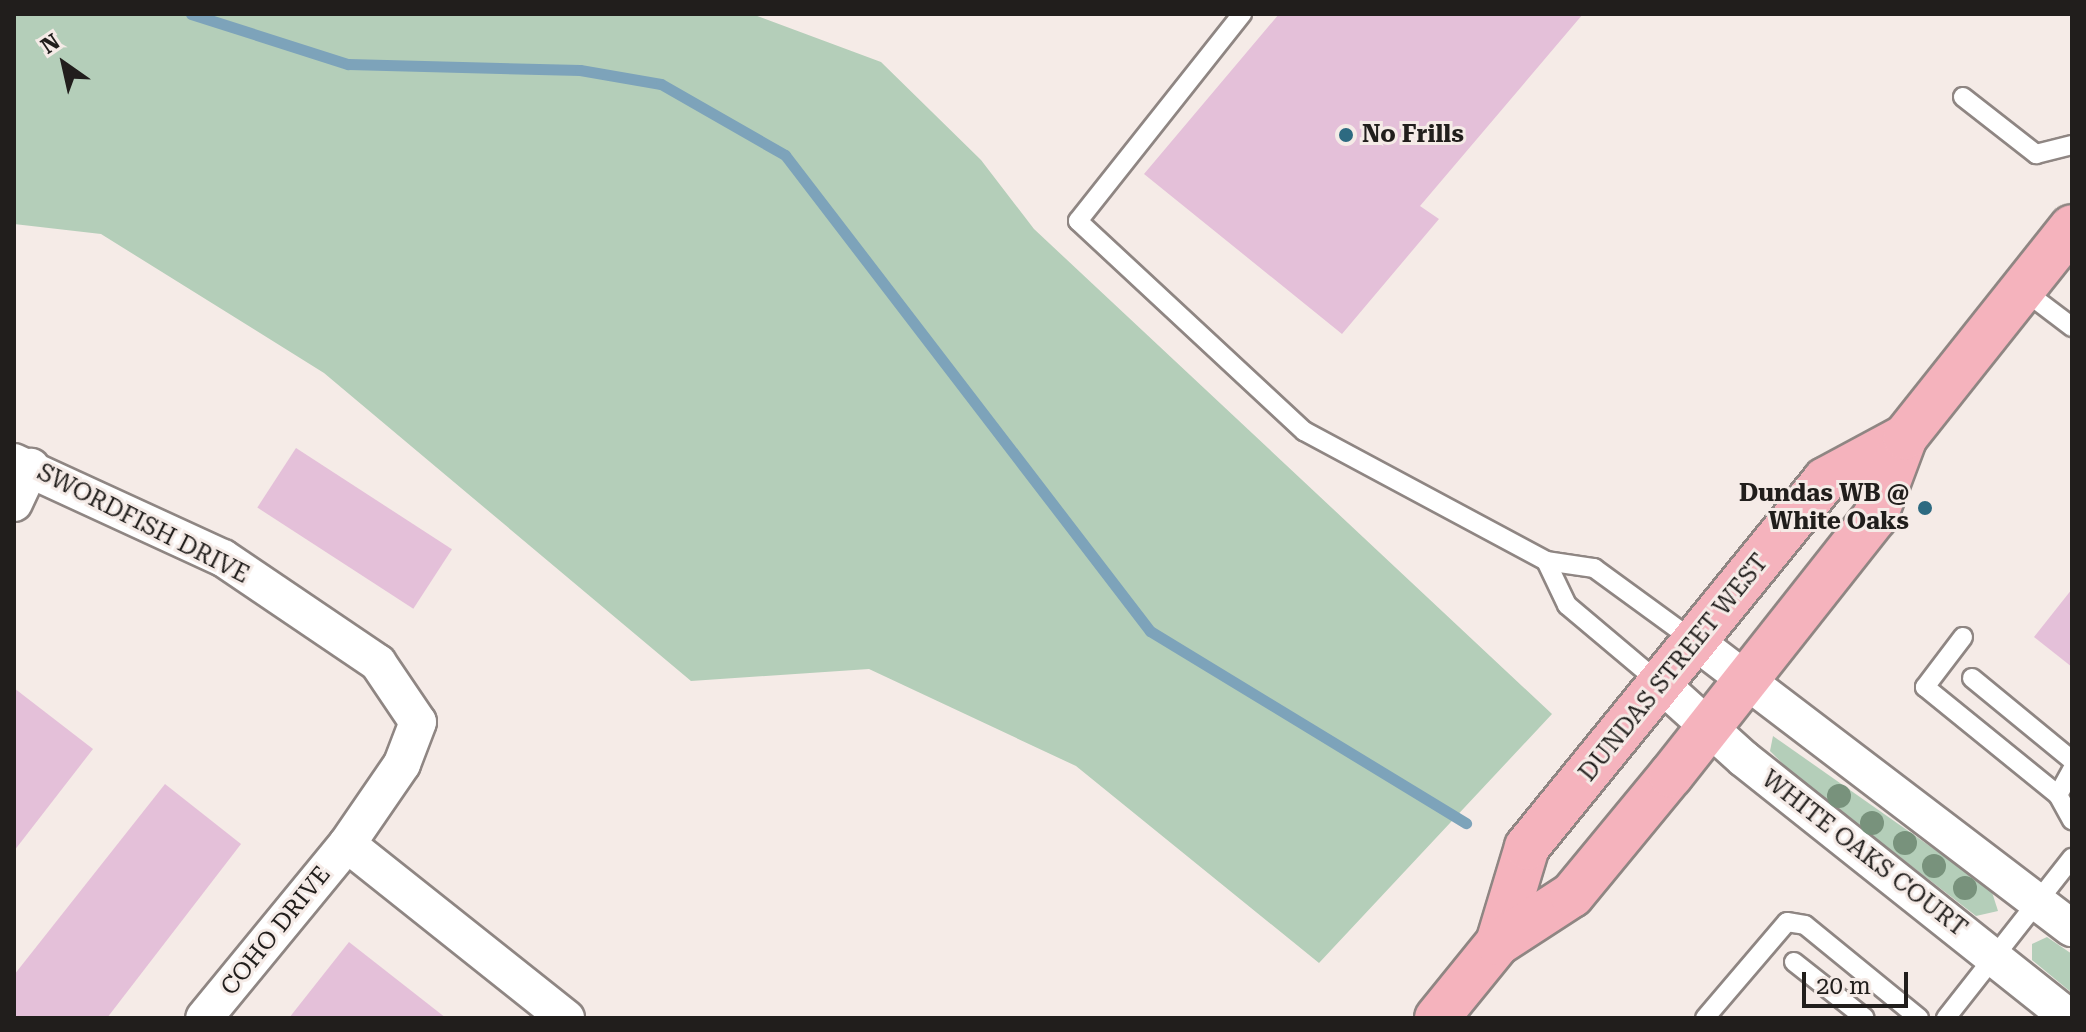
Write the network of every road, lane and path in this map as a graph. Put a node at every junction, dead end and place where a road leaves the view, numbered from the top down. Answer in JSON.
{"nodes":[{"id":1,"x":1242,"y":14,"type":"edge"},
{"id":2,"x":1963,"y":97,"type":"dead end"},
{"id":3,"x":2072,"y":145,"type":"edge"},
{"id":4,"x":2072,"y":227,"type":"edge"},
{"id":5,"x":2022,"y":289,"type":"junction"},
{"id":6,"x":2072,"y":327,"type":"edge"},
{"id":7,"x":1905,"y":437,"type":"junction"},
{"id":8,"x":23,"y":465,"type":"edge"},
{"id":9,"x":14,"y":503,"type":"edge"},
{"id":10,"x":1546,"y":561,"type":"junction"},
{"id":11,"x":1963,"y":637,"type":"dead end"},
{"id":12,"x":1696,"y":642,"type":"junction"},
{"id":13,"x":1747,"y":678,"type":"junction"},
{"id":14,"x":1972,"y":678,"type":"dead end"},
{"id":15,"x":1662,"y":685,"type":"junction"},
{"id":16,"x":1709,"y":727,"type":"junction"},
{"id":17,"x":2072,"y":760,"type":"edge"},
{"id":18,"x":2072,"y":770,"type":"edge"},
{"id":19,"x":2058,"y":795,"type":"junction"},
{"id":20,"x":2072,"y":820,"type":"edge"},
{"id":21,"x":347,"y":844,"type":"junction"},
{"id":22,"x":2072,"y":858,"type":"edge"},
{"id":23,"x":2038,"y":901,"type":"junction"},
{"id":24,"x":2072,"y":928,"type":"edge"},
{"id":25,"x":1498,"y":943,"type":"junction"},
{"id":26,"x":1994,"y":957,"type":"junction"},
{"id":27,"x":1794,"y":962,"type":"dead end"},
{"id":28,"x":204,"y":1018,"type":"edge"},
{"id":29,"x":566,"y":1018,"type":"edge"},
{"id":30,"x":1437,"y":1018,"type":"edge"},
{"id":31,"x":1705,"y":1018,"type":"edge"},
{"id":32,"x":1865,"y":1018,"type":"edge"},
{"id":33,"x":1919,"y":1018,"type":"edge"},
{"id":34,"x":1946,"y":1018,"type":"edge"},
{"id":35,"x":2070,"y":1018,"type":"edge"}],
"edges":[{"from":1,"to":10,"type":"lane"},
{"from":2,"to":3,"type":"lane"},
{"from":4,"to":5,"type":"main road","name":"DUNDAS STREET WEST"},
{"from":5,"to":6,"type":"lane"},
{"from":5,"to":7,"type":"main road","name":"DUNDAS STREET WEST"},
{"from":7,"to":12,"type":"main road","name":"DUNDAS STREET WEST"},
{"from":7,"to":13,"type":"main road","name":"DUNDAS STREET WEST"},
{"from":8,"to":9,"type":"street"},
{"from":8,"to":21,"type":"street","name":"SWORDFISH DRIVE"},
{"from":10,"to":12,"type":"lane"},
{"from":10,"to":15,"type":"lane"},
{"from":11,"to":19,"type":"lane"},
{"from":12,"to":13,"type":"street"},
{"from":12,"to":15,"type":"main road","name":"DUNDAS STREET WEST"},
{"from":13,"to":16,"type":"main road","name":"DUNDAS STREET WEST"},
{"from":13,"to":23,"type":"street"},
{"from":14,"to":17,"type":"lane"},
{"from":15,"to":16,"type":"street","name":"WHITE OAKS COURT"},
{"from":15,"to":25,"type":"main road","name":"DUNDAS STREET WEST"},
{"from":16,"to":25,"type":"main road","name":"DUNDAS STREET WEST"},
{"from":16,"to":26,"type":"street","name":"WHITE OAKS COURT"},
{"from":18,"to":19,"type":"lane"},
{"from":19,"to":20,"type":"lane"},
{"from":21,"to":28,"type":"street","name":"COHO DRIVE"},
{"from":21,"to":29,"type":"street"},
{"from":22,"to":23,"type":"lane"},
{"from":23,"to":24,"type":"street"},
{"from":23,"to":26,"type":"lane"},
{"from":25,"to":30,"type":"main road","name":"DUNDAS STREET WEST"},
{"from":26,"to":34,"type":"lane"},
{"from":26,"to":35,"type":"street","name":"WHITE OAKS COURT"},
{"from":27,"to":32,"type":"lane"},
{"from":31,"to":33,"type":"lane"}]}
